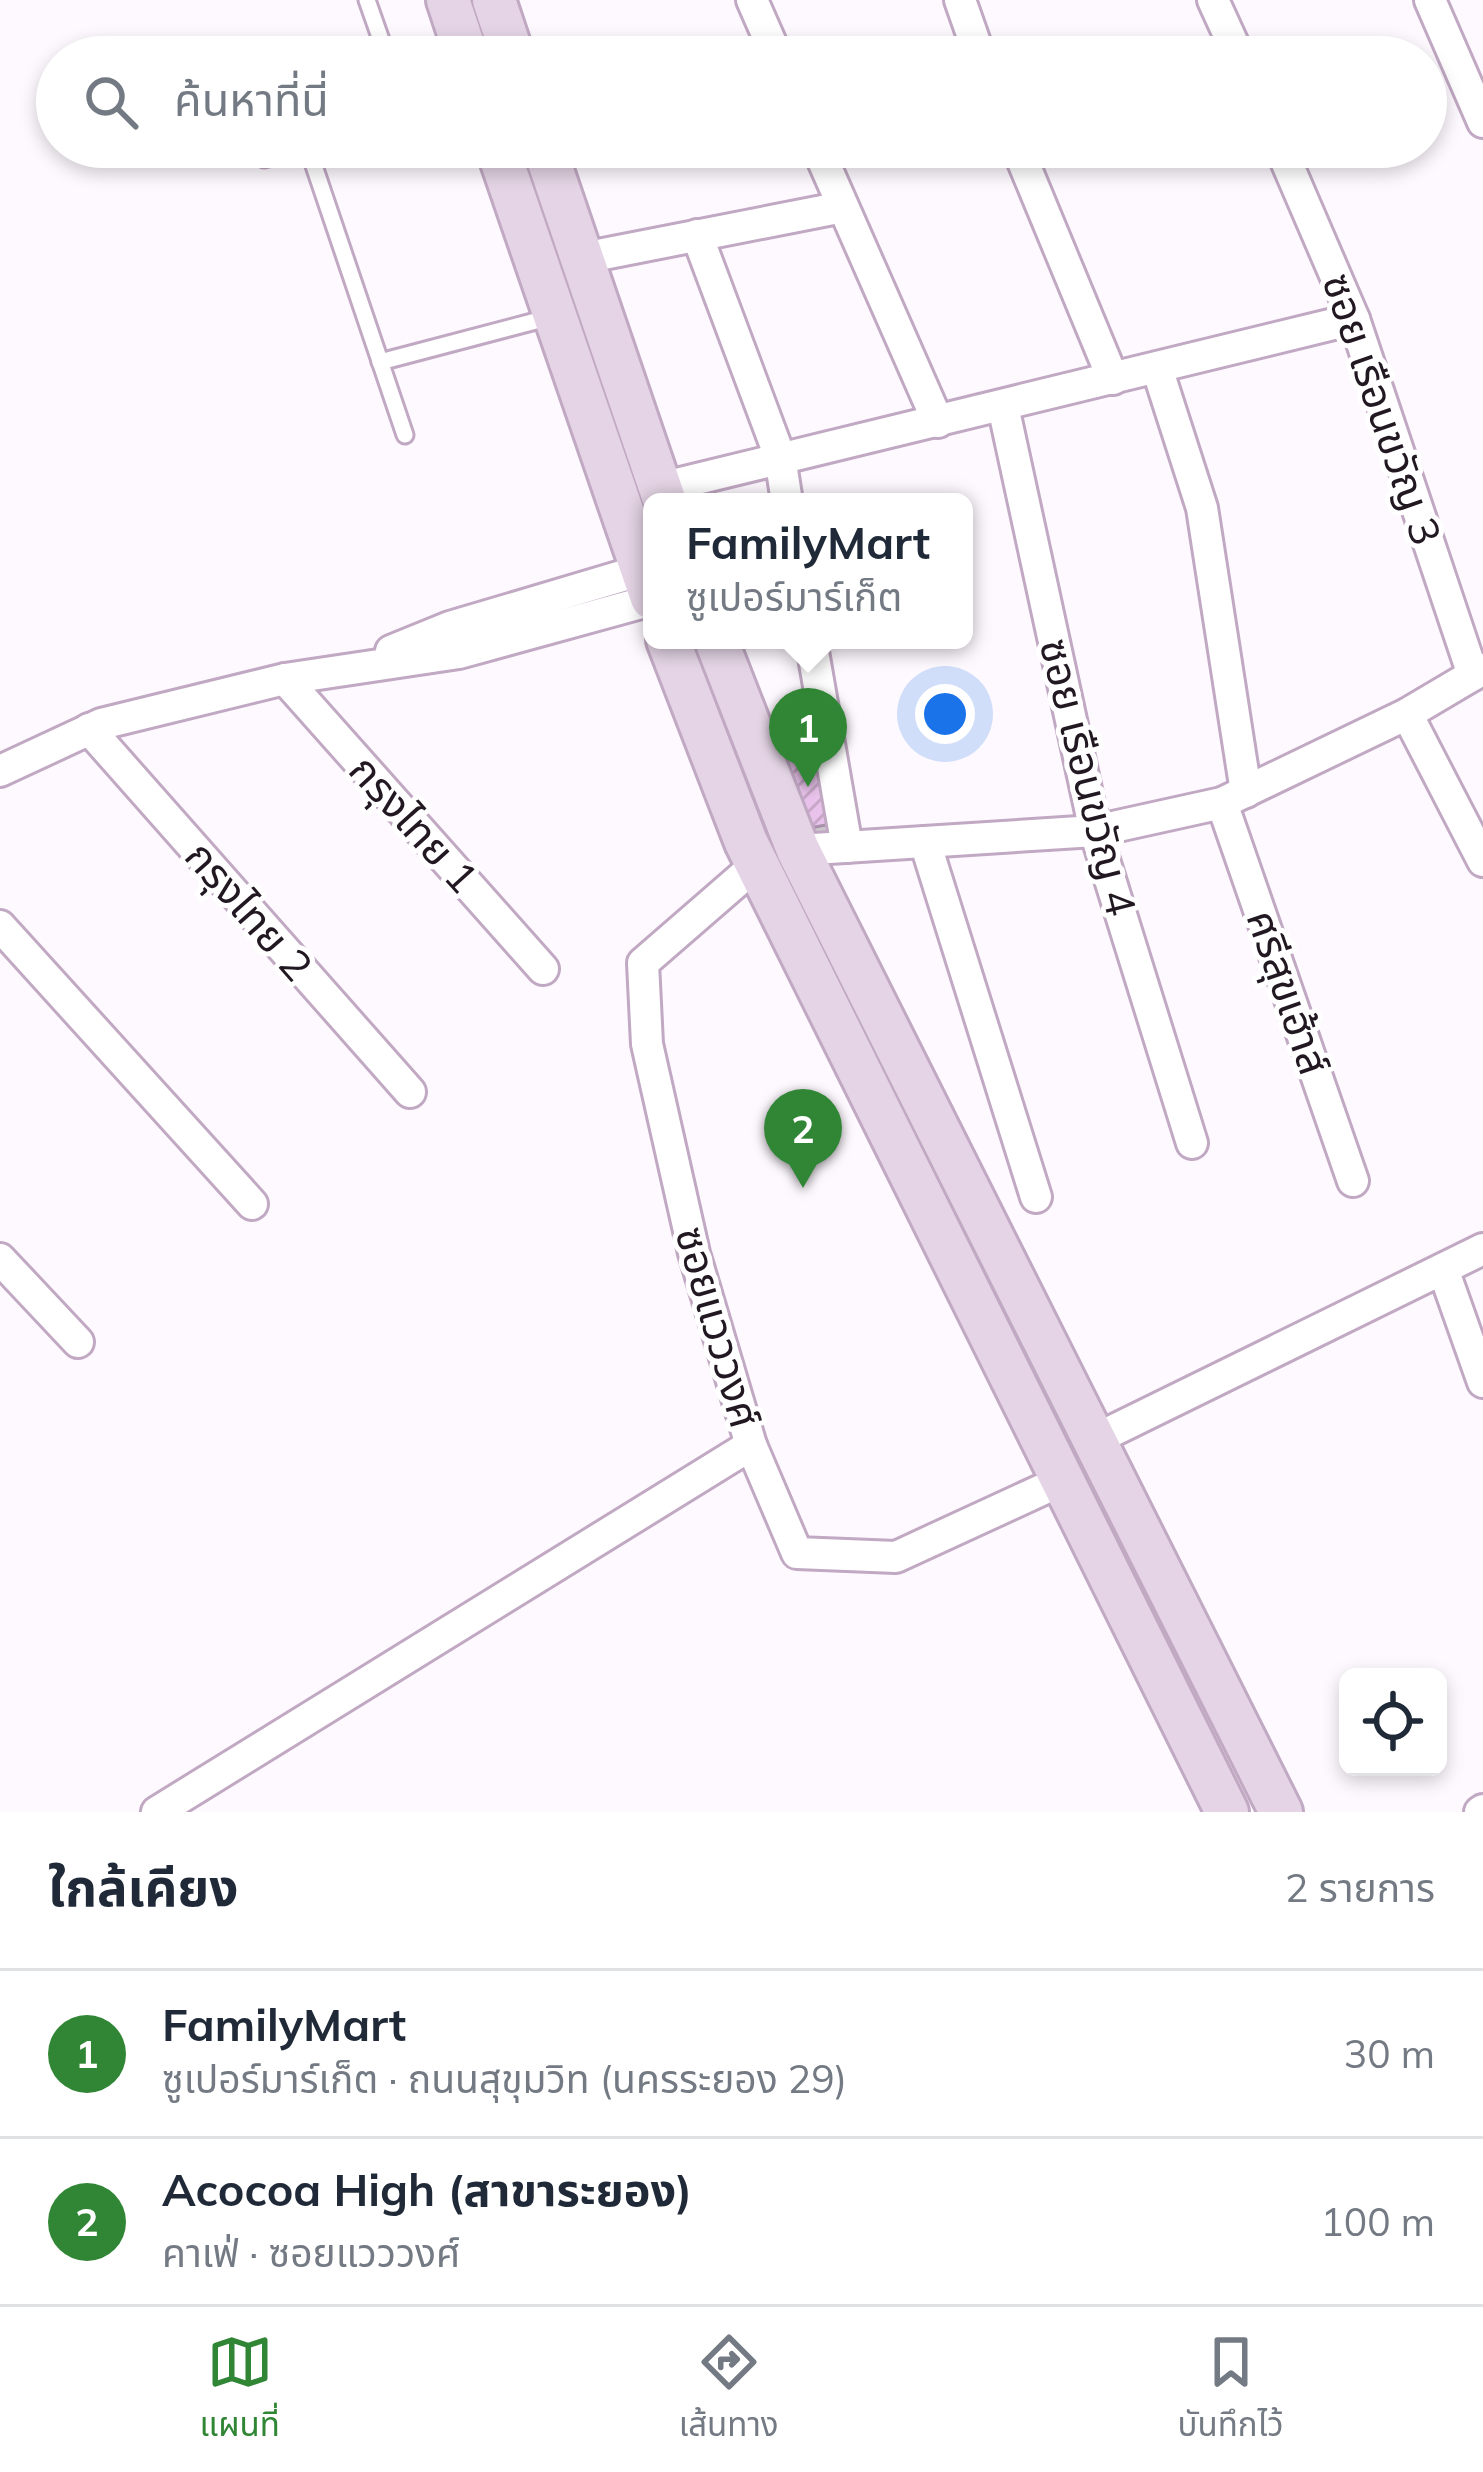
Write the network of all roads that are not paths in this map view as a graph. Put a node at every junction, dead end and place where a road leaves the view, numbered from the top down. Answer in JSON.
{"nodes":[{"id":1,"x":367,"y":0,"type":"edge"},
{"id":2,"x":448,"y":0,"type":"edge"},
{"id":3,"x":494,"y":0,"type":"edge"},
{"id":4,"x":752,"y":0,"type":"edge"},
{"id":5,"x":960,"y":0,"type":"edge"},
{"id":6,"x":1214,"y":0,"type":"edge"},
{"id":7,"x":1430,"y":0,"type":"edge"},
{"id":8,"x":380,"y":36,"type":"edge"},
{"id":9,"x":460,"y":36,"type":"edge"},
{"id":10,"x":507,"y":36,"type":"edge"},
{"id":11,"x":768,"y":36,"type":"edge"},
{"id":12,"x":973,"y":36,"type":"edge"},
{"id":13,"x":1230,"y":36,"type":"edge"},
{"id":14,"x":1446,"y":36,"type":"edge"},
{"id":15,"x":1447,"y":39,"type":"edge"},
{"id":16,"x":1483,"y":122,"type":"edge"},
{"id":17,"x":317,"y":168,"type":"edge"},
{"id":18,"x":504,"y":168,"type":"edge"},
{"id":19,"x":551,"y":168,"type":"edge"},
{"id":20,"x":826,"y":168,"type":"edge"},
{"id":21,"x":1026,"y":168,"type":"edge"},
{"id":22,"x":1289,"y":168,"type":"edge"},
{"id":23,"x":843,"y":207,"type":"junction"},
{"id":24,"x":697,"y":235,"type":"junction"},
{"id":25,"x":583,"y":258,"type":"junction"},
{"id":26,"x":555,"y":316,"type":"junction"},
{"id":27,"x":1354,"y":319,"type":"junction"},
{"id":28,"x":380,"y":362,"type":"junction"},
{"id":29,"x":1157,"y":368,"type":"junction"},
{"id":30,"x":1113,"y":380,"type":"junction"},
{"id":31,"x":1003,"y":406,"type":"junction"},
{"id":32,"x":938,"y":422,"type":"junction"},
{"id":33,"x":405,"y":435,"type":"dead end"},
{"id":34,"x":779,"y":457,"type":"junction"},
{"id":35,"x":662,"y":493,"type":"edge"},
{"id":36,"x":669,"y":493,"type":"edge"},
{"id":37,"x":785,"y":493,"type":"edge"},
{"id":38,"x":643,"y":572,"type":"edge"},
{"id":39,"x":643,"y":590,"type":"edge"},
{"id":40,"x":672,"y":649,"type":"edge"},
{"id":41,"x":719,"y":649,"type":"edge"},
{"id":42,"x":813,"y":649,"type":"edge"},
{"id":43,"x":1478,"y":672,"type":"edge"},
{"id":44,"x":285,"y":680,"type":"junction"},
{"id":45,"x":1406,"y":714,"type":"junction"},
{"id":46,"x":89,"y":730,"type":"junction"},
{"id":47,"x":0,"y":771,"type":"edge"},
{"id":48,"x":1234,"y":797,"type":"junction"},
{"id":49,"x":1095,"y":831,"type":"junction"},
{"id":50,"x":925,"y":842,"type":"junction"},
{"id":51,"x":847,"y":847,"type":"junction"},
{"id":52,"x":797,"y":850,"type":"junction"},
{"id":53,"x":1483,"y":861,"type":"edge"},
{"id":54,"x":757,"y":864,"type":"junction"},
{"id":55,"x":0,"y":926,"type":"edge"},
{"id":56,"x":543,"y":969,"type":"dead end"},
{"id":57,"x":410,"y":1093,"type":"dead end"},
{"id":58,"x":1192,"y":1143,"type":"dead end"},
{"id":59,"x":1353,"y":1181,"type":"dead end"},
{"id":60,"x":1036,"y":1197,"type":"dead end"},
{"id":61,"x":253,"y":1204,"type":"dead end"},
{"id":62,"x":1483,"y":1249,"type":"edge"},
{"id":63,"x":0,"y":1259,"type":"edge"},
{"id":64,"x":1443,"y":1268,"type":"junction"},
{"id":65,"x":78,"y":1342,"type":"dead end"},
{"id":66,"x":1483,"y":1382,"type":"edge"},
{"id":67,"x":1096,"y":1439,"type":"junction"},
{"id":68,"x":751,"y":1445,"type":"junction"},
{"id":69,"x":1063,"y":1480,"type":"junction"},
{"id":70,"x":1145,"y":1540,"type":"junction"},
{"id":71,"x":1103,"y":1561,"type":"junction"},
{"id":72,"x":157,"y":1812,"type":"edge"},
{"id":73,"x":1227,"y":1812,"type":"edge"},
{"id":74,"x":1281,"y":1812,"type":"edge"}],
"edges":[{"from":1,"to":8,"type":"lane"},
{"from":2,"to":9,"type":"street"},
{"from":3,"to":10,"type":"street"},
{"from":4,"to":11,"type":"street"},
{"from":5,"to":12,"type":"street"},
{"from":6,"to":13,"type":"street"},
{"from":7,"to":14,"type":"street"},
{"from":15,"to":16,"type":"street"},
{"from":17,"to":28,"type":"lane"},
{"from":18,"to":26,"type":"street"},
{"from":19,"to":25,"type":"street"},
{"from":20,"to":23,"type":"street"},
{"from":21,"to":30,"type":"street"},
{"from":22,"to":27,"type":"street","name":"ซอย เรือนขวัญ 3"},
{"from":23,"to":24,"type":"street"},
{"from":23,"to":32,"type":"street"},
{"from":24,"to":25,"type":"street"},
{"from":24,"to":34,"type":"street"},
{"from":25,"to":35,"type":"street"},
{"from":26,"to":28,"type":"lane"},
{"from":26,"to":38,"type":"street"},
{"from":27,"to":29,"type":"street"},
{"from":27,"to":43,"type":"street","name":"ซอย เรือนขวัญ 3"},
{"from":28,"to":33,"type":"lane"},
{"from":29,"to":30,"type":"street"},
{"from":29,"to":48,"type":"street","name":"ศรีสุขเฮ้าส์"},
{"from":30,"to":31,"type":"street"},
{"from":31,"to":32,"type":"street"},
{"from":31,"to":49,"type":"street","name":"ซอย เรือนขวัญ 4"},
{"from":32,"to":34,"type":"street"},
{"from":34,"to":36,"type":"street"},
{"from":34,"to":37,"type":"street"},
{"from":39,"to":44,"type":"street"},
{"from":40,"to":54,"type":"street"},
{"from":41,"to":52,"type":"street"},
{"from":42,"to":51,"type":"street"},
{"from":43,"to":45,"type":"street"},
{"from":44,"to":46,"type":"street"},
{"from":44,"to":56,"type":"street","name":"กรุงไทย 1"},
{"from":45,"to":48,"type":"street"},
{"from":45,"to":53,"type":"street"},
{"from":46,"to":47,"type":"street"},
{"from":46,"to":57,"type":"street","name":"กรุงไทย 2"},
{"from":48,"to":49,"type":"street"},
{"from":48,"to":59,"type":"street","name":"ศรีสุขเฮ้าส์"},
{"from":49,"to":50,"type":"street"},
{"from":49,"to":58,"type":"street","name":"ซอย เรือนขวัญ 4"},
{"from":50,"to":51,"type":"street"},
{"from":50,"to":60,"type":"street"},
{"from":51,"to":52,"type":"street"},
{"from":52,"to":67,"type":"street"},
{"from":54,"to":68,"type":"street","name":"ซอยแวววงศ์"},
{"from":54,"to":69,"type":"street"},
{"from":55,"to":61,"type":"street"},
{"from":62,"to":64,"type":"street"},
{"from":63,"to":65,"type":"street"},
{"from":64,"to":66,"type":"street"},
{"from":64,"to":67,"type":"street"},
{"from":67,"to":70,"type":"street"},
{"from":68,"to":69,"type":"street","name":"ซอยแวววงศ์"},
{"from":68,"to":72,"type":"street"},
{"from":69,"to":71,"type":"street"},
{"from":70,"to":71,"type":"street"},
{"from":70,"to":74,"type":"street"},
{"from":71,"to":73,"type":"street"}]}
